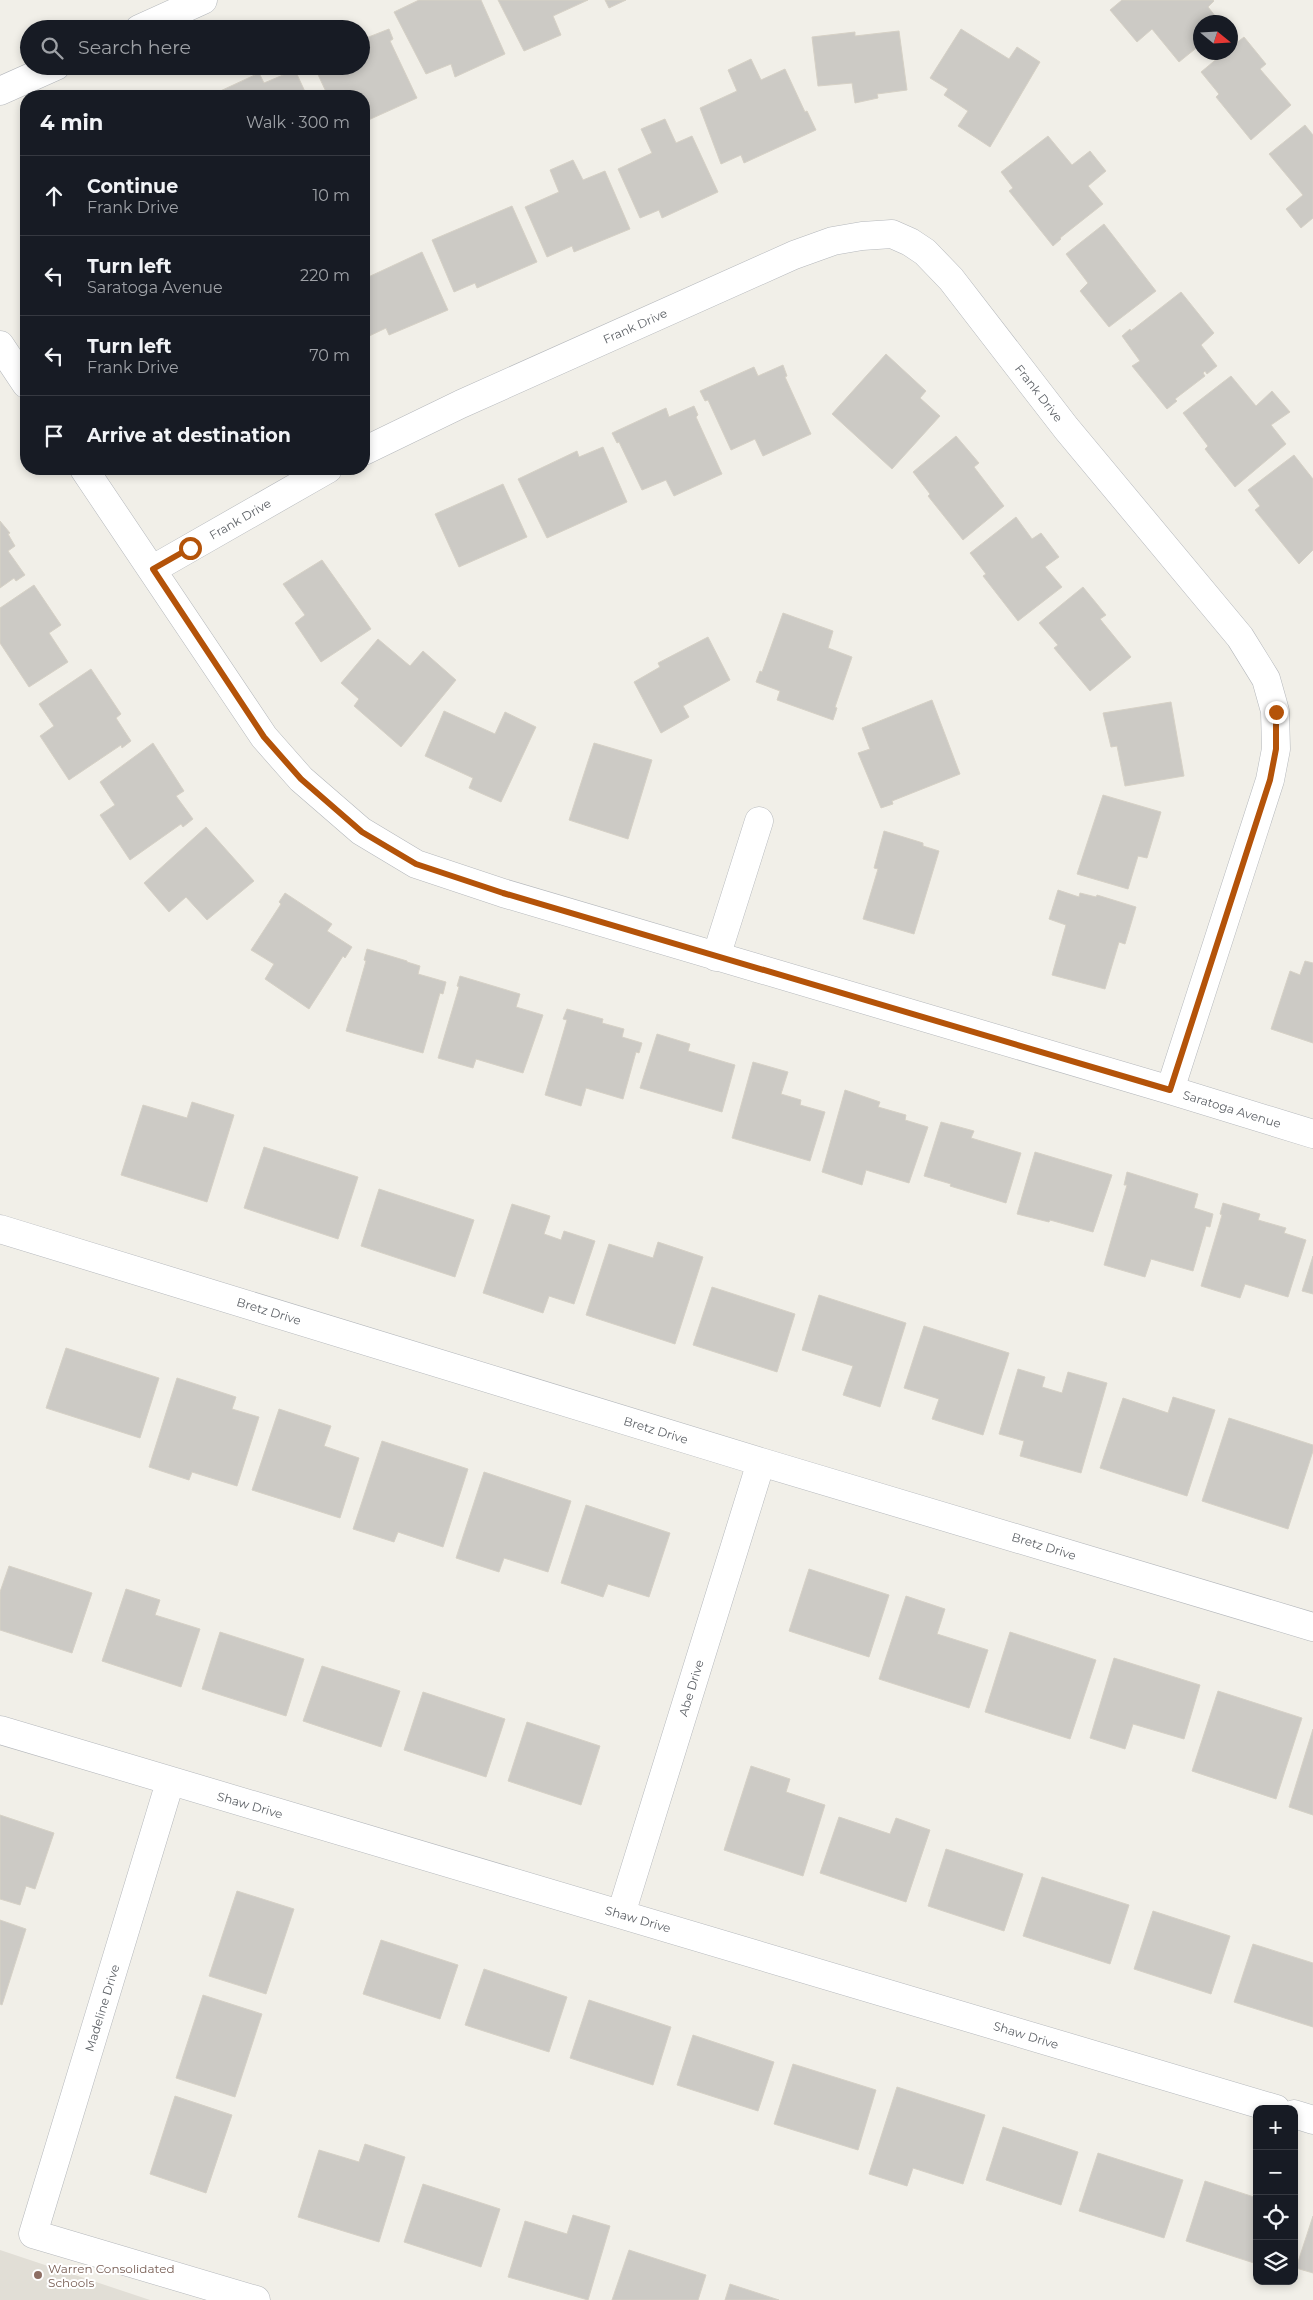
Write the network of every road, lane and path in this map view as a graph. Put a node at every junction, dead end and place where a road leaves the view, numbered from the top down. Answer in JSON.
{"nodes":[{"id":1,"x":203,"y":0,"type":"edge"},
{"id":2,"x":159,"y":20,"type":"edge"},
{"id":3,"x":36,"y":75,"type":"edge"},
{"id":4,"x":0,"y":91,"type":"edge"},
{"id":5,"x":0,"y":345,"type":"edge"},
{"id":6,"x":20,"y":375,"type":"edge"},
{"id":7,"x":370,"y":448,"type":"edge"},
{"id":8,"x":88,"y":475,"type":"edge"},
{"id":9,"x":318,"y":475,"type":"edge"},
{"id":10,"x":153,"y":569,"type":"junction"},
{"id":11,"x":759,"y":821,"type":"dead end"},
{"id":12,"x":716,"y":957,"type":"junction"},
{"id":13,"x":1170,"y":1090,"type":"junction"},
{"id":14,"x":1313,"y":1134,"type":"edge"},
{"id":15,"x":0,"y":1229,"type":"edge"},
{"id":16,"x":761,"y":1462,"type":"junction"},
{"id":17,"x":1313,"y":1627,"type":"edge"},
{"id":18,"x":0,"y":1730,"type":"edge"},
{"id":19,"x":170,"y":1782,"type":"junction"},
{"id":20,"x":621,"y":1914,"type":"junction"},
{"id":21,"x":1263,"y":2105,"type":"edge"},
{"id":22,"x":1298,"y":2115,"type":"edge"},
{"id":23,"x":1313,"y":2120,"type":"edge"},
{"id":24,"x":256,"y":2300,"type":"edge"}],
"edges":[{"from":1,"to":2,"type":"street"},
{"from":3,"to":4,"type":"street"},
{"from":5,"to":6,"type":"street"},
{"from":7,"to":13,"type":"street","name":"Frank Drive"},
{"from":8,"to":10,"type":"street","name":"Saratoga Avenue"},
{"from":9,"to":10,"type":"street","name":"Frank Drive"},
{"from":10,"to":12,"type":"street","name":"Saratoga Avenue"},
{"from":11,"to":12,"type":"street"},
{"from":12,"to":13,"type":"street","name":"Saratoga Avenue"},
{"from":13,"to":14,"type":"street","name":"Saratoga Avenue"},
{"from":15,"to":16,"type":"street","name":"Bretz Drive"},
{"from":16,"to":17,"type":"street","name":"Bretz Drive"},
{"from":16,"to":20,"type":"street","name":"Abe Drive"},
{"from":18,"to":19,"type":"street","name":"Shaw Drive"},
{"from":19,"to":20,"type":"street","name":"Shaw Drive"},
{"from":19,"to":24,"type":"street","name":"Madeline Drive"},
{"from":20,"to":21,"type":"street","name":"Shaw Drive"},
{"from":22,"to":23,"type":"street"}]}
